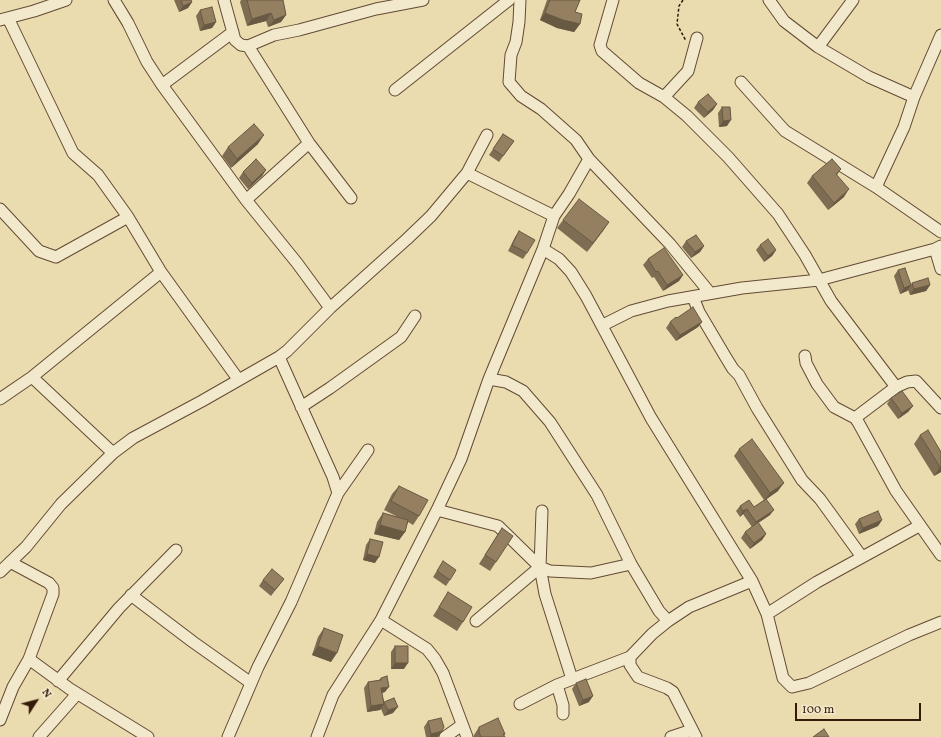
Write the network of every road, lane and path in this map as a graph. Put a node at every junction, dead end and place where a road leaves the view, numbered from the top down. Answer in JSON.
{"nodes":[{"id":1,"x":66,"y":0,"type":"edge"},
{"id":2,"x":114,"y":0,"type":"edge"},
{"id":3,"x":224,"y":0,"type":"edge"},
{"id":4,"x":423,"y":0,"type":"edge"},
{"id":5,"x":508,"y":0,"type":"edge"},
{"id":6,"x":520,"y":0,"type":"edge"},
{"id":7,"x":613,"y":0,"type":"edge"},
{"id":8,"x":683,"y":0,"type":"edge"},
{"id":9,"x":770,"y":0,"type":"edge"},
{"id":10,"x":852,"y":0,"type":"edge"},
{"id":11,"x":4,"y":19,"type":"edge"},
{"id":12,"x":233,"y":32,"type":"junction"},
{"id":13,"x":941,"y":35,"type":"edge"},
{"id":14,"x":697,"y":38,"type":"dead end"},
{"id":15,"x":688,"y":45,"type":"dead end"},
{"id":16,"x":248,"y":46,"type":"junction"},
{"id":17,"x":818,"y":47,"type":"junction"},
{"id":18,"x":741,"y":82,"type":"dead end"},
{"id":19,"x":162,"y":85,"type":"junction"},
{"id":20,"x":395,"y":90,"type":"dead end"},
{"id":21,"x":664,"y":97,"type":"junction"},
{"id":22,"x":914,"y":97,"type":"junction"},
{"id":23,"x":487,"y":135,"type":"dead end"},
{"id":24,"x":309,"y":143,"type":"junction"},
{"id":25,"x":589,"y":159,"type":"junction"},
{"id":26,"x":467,"y":172,"type":"junction"},
{"id":27,"x":876,"y":187,"type":"junction"},
{"id":28,"x":351,"y":198,"type":"dead end"},
{"id":29,"x":246,"y":200,"type":"junction"},
{"id":30,"x":0,"y":209,"type":"edge"},
{"id":31,"x":554,"y":216,"type":"junction"},
{"id":32,"x":128,"y":217,"type":"junction"},
{"id":33,"x":941,"y":232,"type":"edge"},
{"id":34,"x":938,"y":247,"type":"edge"},
{"id":35,"x":543,"y":249,"type":"junction"},
{"id":36,"x":941,"y":269,"type":"edge"},
{"id":37,"x":161,"y":272,"type":"junction"},
{"id":38,"x":819,"y":280,"type":"junction"},
{"id":39,"x":710,"y":293,"type":"junction"},
{"id":40,"x":693,"y":297,"type":"junction"},
{"id":41,"x":330,"y":308,"type":"junction"},
{"id":42,"x":415,"y":316,"type":"dead end"},
{"id":43,"x":603,"y":325,"type":"junction"},
{"id":44,"x":805,"y":356,"type":"dead end"},
{"id":45,"x":278,"y":357,"type":"junction"},
{"id":46,"x":32,"y":377,"type":"junction"},
{"id":47,"x":489,"y":379,"type":"junction"},
{"id":48,"x":238,"y":380,"type":"junction"},
{"id":49,"x":896,"y":387,"type":"junction"},
{"id":50,"x":0,"y":399,"type":"edge"},
{"id":51,"x":301,"y":407,"type":"junction"},
{"id":52,"x":941,"y":408,"type":"edge"},
{"id":53,"x":855,"y":418,"type":"junction"},
{"id":54,"x":368,"y":450,"type":"dead end"},
{"id":55,"x":113,"y":453,"type":"junction"},
{"id":56,"x":338,"y":493,"type":"junction"},
{"id":57,"x":437,"y":510,"type":"junction"},
{"id":58,"x":542,"y":511,"type":"dead end"},
{"id":59,"x":919,"y":526,"type":"junction"},
{"id":60,"x":176,"y":550,"type":"dead end"},
{"id":61,"x":941,"y":555,"type":"edge"},
{"id":62,"x":862,"y":557,"type":"junction"},
{"id":63,"x":10,"y":562,"type":"junction"},
{"id":64,"x":631,"y":564,"type":"junction"},
{"id":65,"x":540,"y":567,"type":"junction"},
{"id":66,"x":0,"y":572,"type":"edge"},
{"id":67,"x":752,"y":581,"type":"junction"},
{"id":68,"x":131,"y":595,"type":"junction"},
{"id":69,"x":767,"y":614,"type":"junction"},
{"id":70,"x":381,"y":620,"type":"junction"},
{"id":71,"x":476,"y":621,"type":"dead end"},
{"id":72,"x":668,"y":621,"type":"junction"},
{"id":73,"x":941,"y":622,"type":"edge"},
{"id":74,"x":630,"y":657,"type":"junction"},
{"id":75,"x":29,"y":659,"type":"junction"},
{"id":76,"x":572,"y":679,"type":"junction"},
{"id":77,"x":58,"y":681,"type":"junction"},
{"id":78,"x":251,"y":683,"type":"junction"},
{"id":79,"x":557,"y":685,"type":"junction"},
{"id":80,"x":78,"y":694,"type":"junction"},
{"id":81,"x":520,"y":704,"type":"dead end"},
{"id":82,"x":563,"y":714,"type":"dead end"},
{"id":83,"x":0,"y":720,"type":"edge"},
{"id":84,"x":462,"y":725,"type":"junction"},
{"id":85,"x":694,"y":733,"type":"edge"},
{"id":86,"x":39,"y":737,"type":"edge"},
{"id":87,"x":148,"y":737,"type":"edge"},
{"id":88,"x":228,"y":737,"type":"edge"},
{"id":89,"x":317,"y":737,"type":"edge"},
{"id":90,"x":445,"y":737,"type":"edge"},
{"id":91,"x":467,"y":737,"type":"edge"},
{"id":92,"x":671,"y":737,"type":"edge"}],
"edges":[{"from":1,"to":11,"type":"street"},
{"from":2,"to":19,"type":"street"},
{"from":3,"to":12,"type":"street"},
{"from":4,"to":16,"type":"street"},
{"from":5,"to":20,"type":"street"},
{"from":6,"to":25,"type":"street"},
{"from":7,"to":21,"type":"street"},
{"from":8,"to":15,"type":"path"},
{"from":9,"to":17,"type":"street"},
{"from":10,"to":17,"type":"street"},
{"from":11,"to":32,"type":"street"},
{"from":12,"to":16,"type":"street"},
{"from":12,"to":19,"type":"street"},
{"from":13,"to":22,"type":"street"},
{"from":14,"to":21,"type":"street"},
{"from":16,"to":24,"type":"street"},
{"from":17,"to":22,"type":"street"},
{"from":18,"to":27,"type":"street"},
{"from":19,"to":29,"type":"street"},
{"from":21,"to":38,"type":"street"},
{"from":22,"to":27,"type":"street"},
{"from":23,"to":26,"type":"street"},
{"from":24,"to":28,"type":"street"},
{"from":24,"to":29,"type":"street"},
{"from":25,"to":31,"type":"street"},
{"from":25,"to":39,"type":"street"},
{"from":26,"to":31,"type":"street"},
{"from":26,"to":41,"type":"street"},
{"from":27,"to":33,"type":"street"},
{"from":29,"to":41,"type":"street"},
{"from":30,"to":32,"type":"street"},
{"from":31,"to":35,"type":"street"},
{"from":32,"to":37,"type":"street"},
{"from":34,"to":36,"type":"street"},
{"from":34,"to":38,"type":"street"},
{"from":35,"to":43,"type":"street"},
{"from":35,"to":47,"type":"street"},
{"from":37,"to":46,"type":"street"},
{"from":37,"to":48,"type":"street"},
{"from":38,"to":39,"type":"street"},
{"from":38,"to":49,"type":"street"},
{"from":39,"to":40,"type":"street"},
{"from":40,"to":43,"type":"street"},
{"from":40,"to":62,"type":"street"},
{"from":41,"to":45,"type":"street"},
{"from":42,"to":51,"type":"street"},
{"from":43,"to":67,"type":"street"},
{"from":44,"to":53,"type":"street"},
{"from":45,"to":48,"type":"street"},
{"from":45,"to":51,"type":"street"},
{"from":46,"to":50,"type":"street"},
{"from":46,"to":55,"type":"street"},
{"from":47,"to":57,"type":"street"},
{"from":47,"to":64,"type":"street"},
{"from":48,"to":55,"type":"street"},
{"from":49,"to":52,"type":"street"},
{"from":49,"to":53,"type":"street"},
{"from":51,"to":56,"type":"street"},
{"from":53,"to":59,"type":"street"},
{"from":54,"to":56,"type":"street"},
{"from":55,"to":63,"type":"street"},
{"from":56,"to":78,"type":"street"},
{"from":57,"to":65,"type":"street"},
{"from":57,"to":70,"type":"street"},
{"from":58,"to":65,"type":"street"},
{"from":59,"to":61,"type":"street"},
{"from":59,"to":62,"type":"street"},
{"from":60,"to":68,"type":"street"},
{"from":62,"to":69,"type":"street"},
{"from":63,"to":66,"type":"street"},
{"from":63,"to":75,"type":"street"},
{"from":64,"to":65,"type":"street"},
{"from":64,"to":72,"type":"street"},
{"from":65,"to":71,"type":"street"},
{"from":65,"to":76,"type":"street"},
{"from":67,"to":69,"type":"street"},
{"from":67,"to":72,"type":"street"},
{"from":68,"to":77,"type":"street"},
{"from":68,"to":78,"type":"street"},
{"from":69,"to":73,"type":"street"},
{"from":70,"to":84,"type":"street"},
{"from":70,"to":89,"type":"street"},
{"from":72,"to":74,"type":"street"},
{"from":74,"to":76,"type":"street"},
{"from":74,"to":85,"type":"street"},
{"from":75,"to":77,"type":"street"},
{"from":75,"to":83,"type":"street"},
{"from":76,"to":79,"type":"street"},
{"from":77,"to":80,"type":"street"},
{"from":78,"to":88,"type":"street"},
{"from":79,"to":81,"type":"street"},
{"from":79,"to":82,"type":"street"},
{"from":80,"to":86,"type":"street"},
{"from":80,"to":87,"type":"street"},
{"from":84,"to":90,"type":"street"},
{"from":84,"to":91,"type":"street"},
{"from":85,"to":92,"type":"street"}]}
